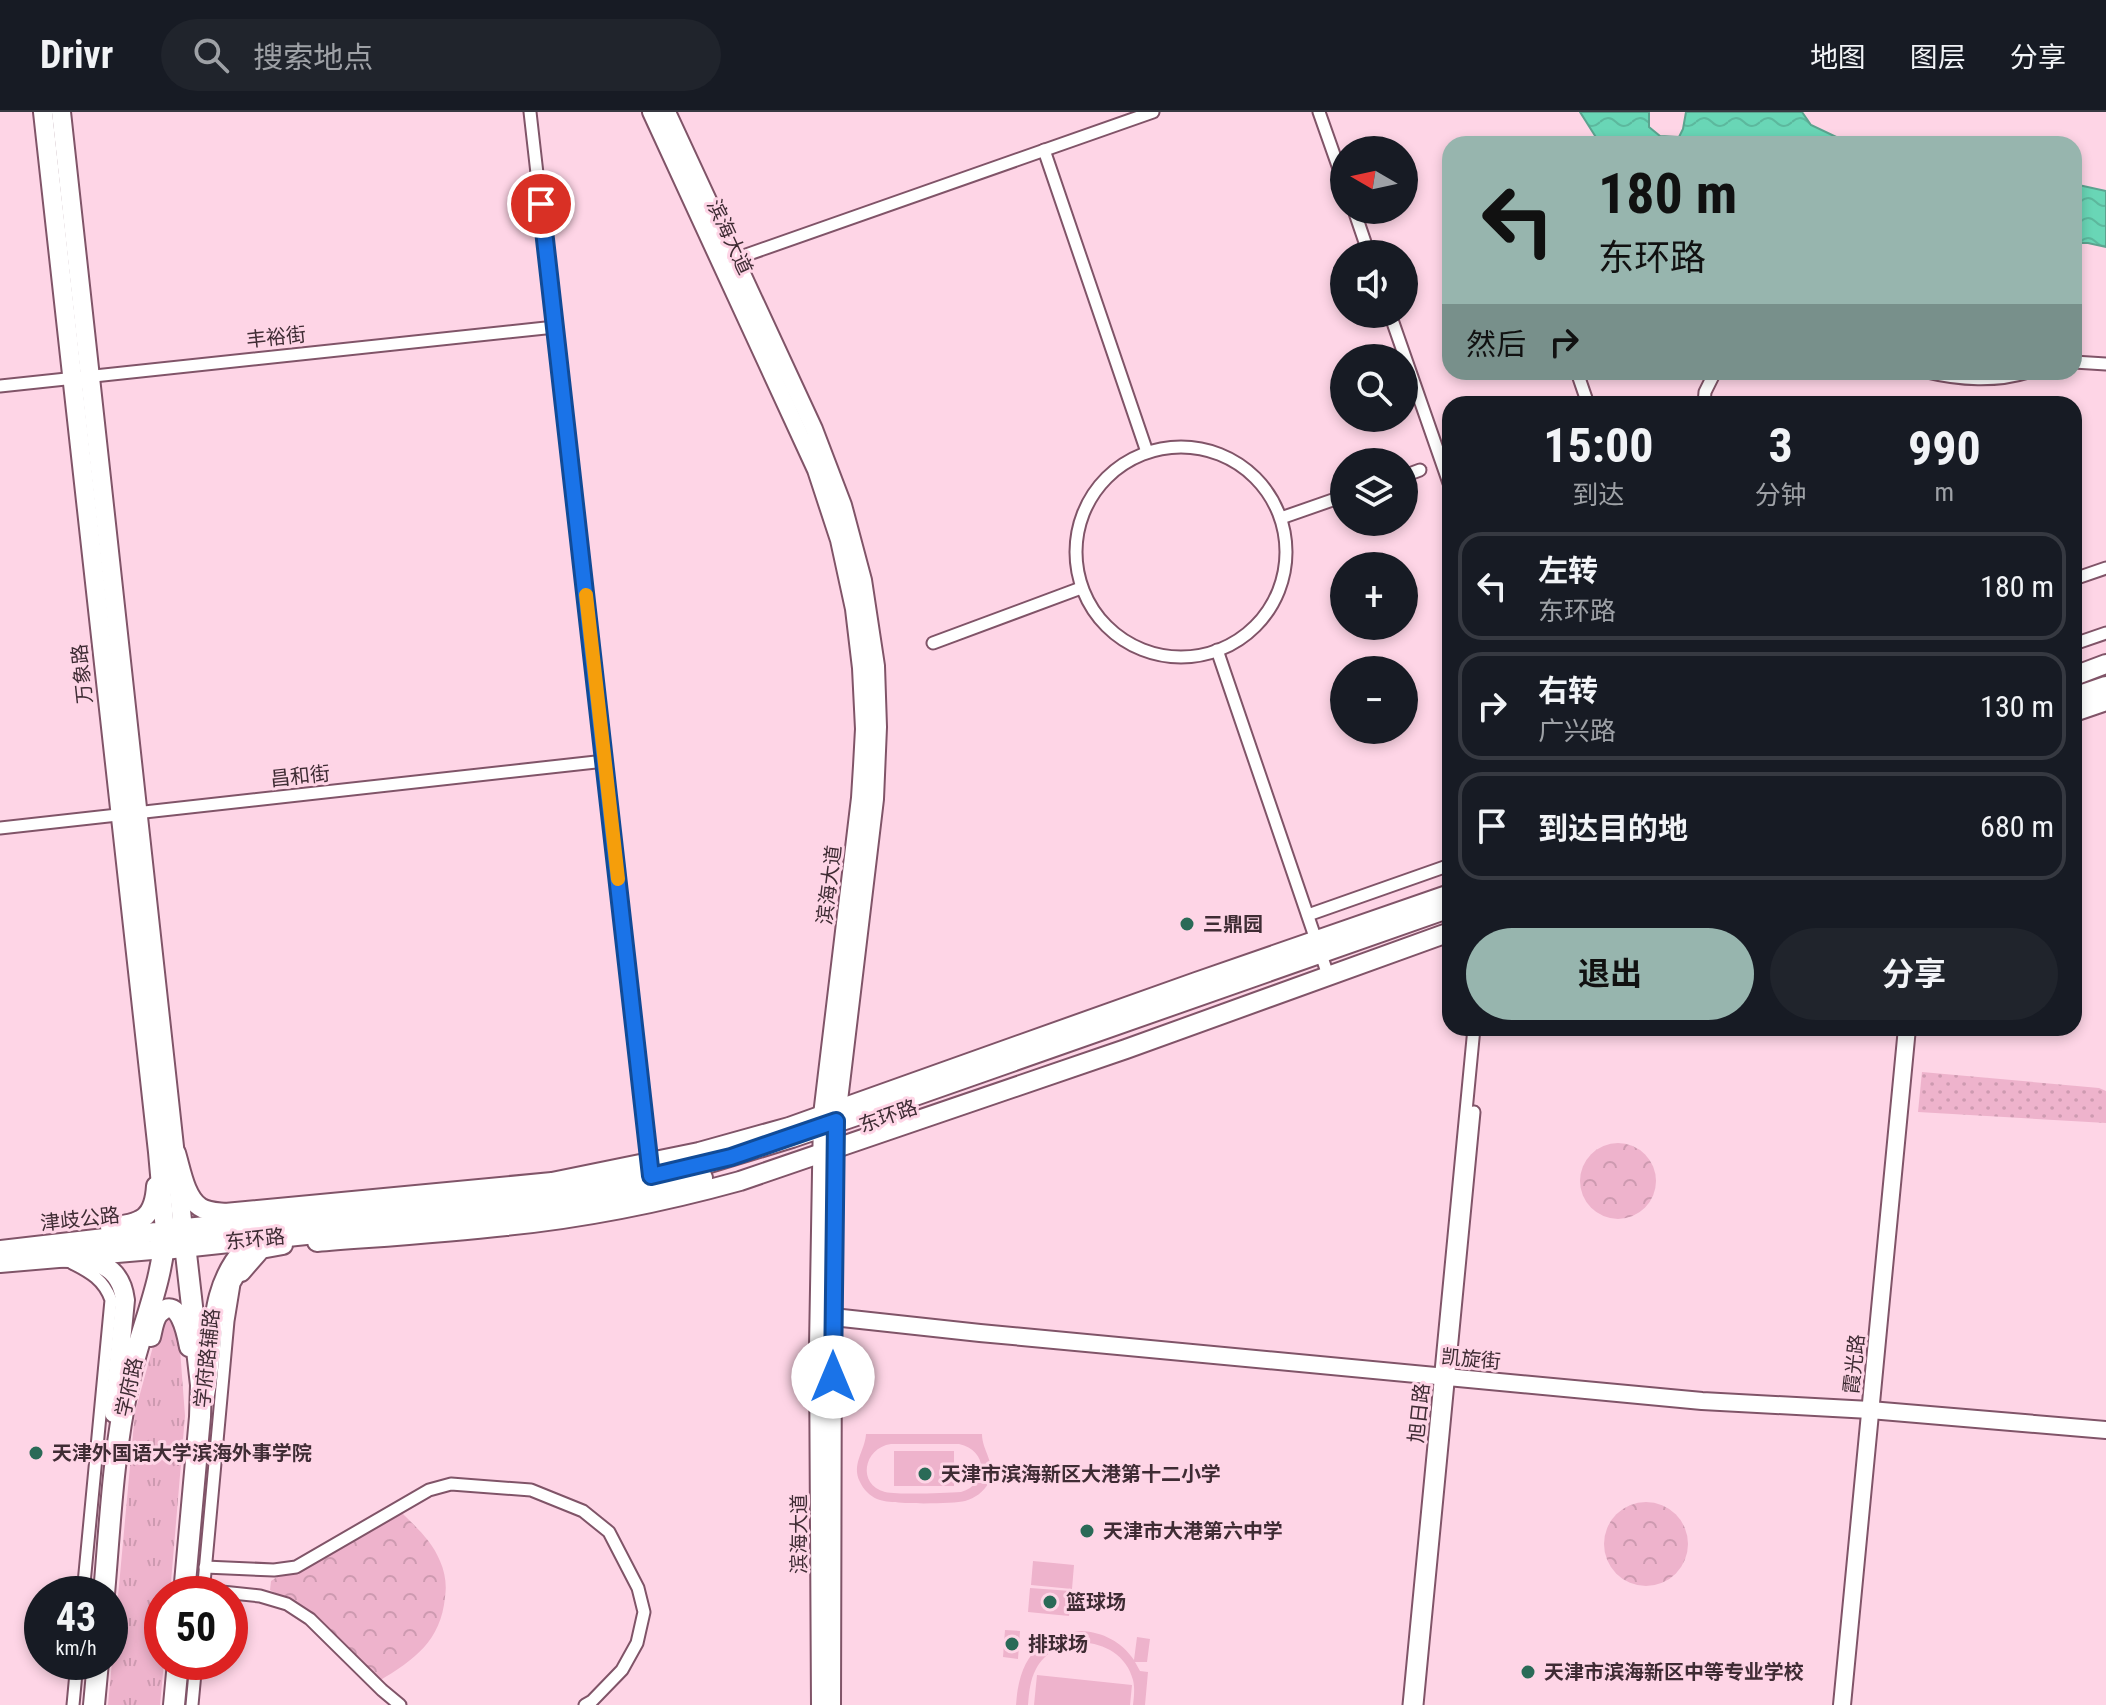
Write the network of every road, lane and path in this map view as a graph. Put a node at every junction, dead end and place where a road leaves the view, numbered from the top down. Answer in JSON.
{"nodes":[{"id":1,"x":43,"y":112,"type":"edge"},
{"id":2,"x":61,"y":112,"type":"edge"},
{"id":3,"x":530,"y":112,"type":"edge"},
{"id":4,"x":651,"y":112,"type":"edge"},
{"id":5,"x":667,"y":112,"type":"edge"},
{"id":6,"x":1153,"y":112,"type":"edge"},
{"id":7,"x":1319,"y":112,"type":"edge"},
{"id":8,"x":1330,"y":143,"type":"edge"},
{"id":9,"x":1044,"y":150,"type":"junction"},
{"id":10,"x":728,"y":262,"type":"junction"},
{"id":11,"x":555,"y":327,"type":"junction"},
{"id":12,"x":1395,"y":328,"type":"edge"},
{"id":13,"x":2082,"y":362,"type":"edge"},
{"id":14,"x":2106,"y":364,"type":"edge"},
{"id":15,"x":81,"y":376,"type":"junction"},
{"id":16,"x":0,"y":386,"type":"edge"},
{"id":17,"x":1147,"y":452,"type":"junction"},
{"id":18,"x":1442,"y":463,"type":"edge"},
{"id":19,"x":1330,"y":501,"type":"edge"},
{"id":20,"x":1281,"y":518,"type":"junction"},
{"id":21,"x":2106,"y":568,"type":"edge"},
{"id":22,"x":2082,"y":576,"type":"edge"},
{"id":23,"x":1081,"y":588,"type":"junction"},
{"id":24,"x":2106,"y":633,"type":"edge"},
{"id":25,"x":2082,"y":641,"type":"edge"},
{"id":26,"x":933,"y":643,"type":"dead end"},
{"id":27,"x":1217,"y":650,"type":"junction"},
{"id":28,"x":2106,"y":664,"type":"edge"},
{"id":29,"x":2082,"y":673,"type":"edge"},
{"id":30,"x":2106,"y":675,"type":"edge"},
{"id":31,"x":2082,"y":683,"type":"edge"},
{"id":32,"x":2106,"y":687,"type":"edge"},
{"id":33,"x":2082,"y":695,"type":"edge"},
{"id":34,"x":2106,"y":701,"type":"edge"},
{"id":35,"x":2082,"y":709,"type":"edge"},
{"id":36,"x":605,"y":761,"type":"junction"},
{"id":37,"x":128,"y":813,"type":"junction"},
{"id":38,"x":0,"y":828,"type":"edge"},
{"id":39,"x":1442,"y":868,"type":"edge"},
{"id":40,"x":1442,"y":898,"type":"edge"},
{"id":41,"x":1442,"y":910,"type":"edge"},
{"id":42,"x":1308,"y":915,"type":"junction"},
{"id":43,"x":1442,"y":920,"type":"edge"},
{"id":44,"x":1442,"y":934,"type":"edge"},
{"id":45,"x":1322,"y":957,"type":"junction"},
{"id":46,"x":1473,"y":1036,"type":"edge"},
{"id":47,"x":1481,"y":1036,"type":"edge"},
{"id":48,"x":1909,"y":1036,"type":"edge"},
{"id":49,"x":829,"y":1131,"type":"junction"},
{"id":50,"x":167,"y":1152,"type":"junction"},
{"id":51,"x":650,"y":1170,"type":"junction"},
{"id":52,"x":259,"y":1238,"type":"junction"},
{"id":53,"x":174,"y":1239,"type":"junction"},
{"id":54,"x":0,"y":1250,"type":"edge"},
{"id":55,"x":56,"y":1250,"type":"junction"},
{"id":56,"x":0,"y":1263,"type":"edge"},
{"id":57,"x":241,"y":1272,"type":"joint"},
{"id":58,"x":833,"y":1321,"type":"junction"},
{"id":59,"x":1445,"y":1380,"type":"junction"},
{"id":60,"x":1873,"y":1415,"type":"junction"},
{"id":61,"x":122,"y":1417,"type":"junction"},
{"id":62,"x":200,"y":1417,"type":"junction"},
{"id":63,"x":2106,"y":1430,"type":"edge"},
{"id":64,"x":2106,"y":1439,"type":"edge"},
{"id":65,"x":117,"y":1457,"type":"junction"},
{"id":66,"x":205,"y":1567,"type":"junction"},
{"id":67,"x":85,"y":1576,"type":"edge"},
{"id":68,"x":106,"y":1576,"type":"edge"},
{"id":69,"x":197,"y":1576,"type":"edge"},
{"id":70,"x":202,"y":1576,"type":"edge"},
{"id":71,"x":248,"y":1595,"type":"edge"},
{"id":72,"x":75,"y":1680,"type":"edge"},
{"id":73,"x":96,"y":1680,"type":"edge"},
{"id":74,"x":176,"y":1680,"type":"edge"},
{"id":75,"x":194,"y":1680,"type":"edge"},
{"id":76,"x":73,"y":1705,"type":"edge"},
{"id":77,"x":94,"y":1705,"type":"edge"},
{"id":78,"x":174,"y":1705,"type":"edge"},
{"id":79,"x":192,"y":1705,"type":"edge"},
{"id":80,"x":400,"y":1705,"type":"edge"},
{"id":81,"x":585,"y":1705,"type":"edge"},
{"id":82,"x":820,"y":1705,"type":"edge"},
{"id":83,"x":832,"y":1705,"type":"edge"},
{"id":84,"x":1409,"y":1705,"type":"edge"},
{"id":85,"x":1417,"y":1705,"type":"edge"},
{"id":86,"x":1842,"y":1705,"type":"edge"},
{"id":87,"x":1849,"y":1705,"type":"edge"}],
"edges":[{"from":1,"to":15,"type":"main road","name":"万象路"},
{"from":2,"to":15,"type":"main road","name":"万象路"},
{"from":3,"to":11,"type":"street"},
{"from":4,"to":10,"type":"street","name":"滨海大道"},
{"from":5,"to":10,"type":"street","name":"滨海大道"},
{"from":6,"to":9,"type":"street"},
{"from":7,"to":8,"type":"street"},
{"from":9,"to":10,"type":"street"},
{"from":9,"to":17,"type":"street"},
{"from":10,"to":49,"type":"street","name":"滨海大道"},
{"from":11,"to":15,"type":"street","name":"丰裕街"},
{"from":11,"to":36,"type":"street"},
{"from":12,"to":18,"type":"street"},
{"from":13,"to":14,"type":"street"},
{"from":15,"to":16,"type":"street","name":"丰裕街"},
{"from":15,"to":37,"type":"main road","name":"万象路"},
{"from":17,"to":20,"type":"street"},
{"from":17,"to":23,"type":"street"},
{"from":19,"to":20,"type":"street"},
{"from":20,"to":27,"type":"street"},
{"from":21,"to":22,"type":"street"},
{"from":23,"to":26,"type":"street"},
{"from":23,"to":27,"type":"street"},
{"from":24,"to":25,"type":"street"},
{"from":27,"to":42,"type":"street"},
{"from":28,"to":29,"type":"main road"},
{"from":30,"to":31,"type":"highway"},
{"from":32,"to":33,"type":"highway"},
{"from":34,"to":35,"type":"main road"},
{"from":36,"to":37,"type":"street","name":"昌和街"},
{"from":36,"to":51,"type":"street"},
{"from":37,"to":38,"type":"street","name":"昌和街"},
{"from":37,"to":50,"type":"main road","name":"万象路"},
{"from":39,"to":42,"type":"street"},
{"from":40,"to":45,"type":"main road"},
{"from":41,"to":45,"type":"highway","name":"东环路"},
{"from":42,"to":45,"type":"street"},
{"from":43,"to":45,"type":"highway","name":"东环路"},
{"from":44,"to":45,"type":"main road"},
{"from":45,"to":49,"type":"highway","name":"东环路"},
{"from":46,"to":59,"type":"street","name":"旭日路"},
{"from":47,"to":59,"type":"street","name":"旭日路"},
{"from":48,"to":60,"type":"street","name":"霞光路"},
{"from":49,"to":51,"type":"highway","name":"东环路"},
{"from":49,"to":52,"type":"highway","name":"东环路"},
{"from":49,"to":57,"type":"main road"},
{"from":49,"to":58,"type":"street","name":"滨海大道"},
{"from":49,"to":82,"type":"street","name":"滨海大道"},
{"from":50,"to":51,"type":"main road"},
{"from":50,"to":53,"type":"main road","name":"万象路"},
{"from":50,"to":55,"type":"main road"},
{"from":51,"to":53,"type":"highway","name":"东环路"},
{"from":52,"to":53,"type":"highway","name":"东环路"},
{"from":52,"to":62,"type":"main road"},
{"from":53,"to":55,"type":"main road","name":"津歧公路"},
{"from":53,"to":61,"type":"highway","name":"学府路"},
{"from":53,"to":62,"type":"highway"},
{"from":54,"to":55,"type":"main road","name":"津歧公路"},
{"from":55,"to":56,"type":"main road","name":"津歧公路"},
{"from":55,"to":65,"type":"main road"},
{"from":55,"to":67,"type":"street"},
{"from":57,"to":66,"type":"street","name":"学府路辅路"},
{"from":58,"to":59,"type":"street","name":"凯旋街"},
{"from":58,"to":83,"type":"street","name":"滨海大道"},
{"from":59,"to":60,"type":"street","name":"凯旋街"},
{"from":59,"to":84,"type":"street","name":"旭日路"},
{"from":59,"to":85,"type":"street","name":"旭日路"},
{"from":60,"to":63,"type":"street","name":"凯旋街"},
{"from":60,"to":64,"type":"street","name":"凯旋街"},
{"from":60,"to":86,"type":"street","name":"霞光路"},
{"from":60,"to":87,"type":"street","name":"霞光路"},
{"from":61,"to":62,"type":"main road"},
{"from":61,"to":65,"type":"highway","name":"学府路"},
{"from":62,"to":69,"type":"highway"},
{"from":65,"to":68,"type":"highway","name":"学府路"},
{"from":66,"to":70,"type":"street","name":"学府路辅路"},
{"from":66,"to":81,"type":"street"},
{"from":71,"to":80,"type":"street"},
{"from":72,"to":76,"type":"street"},
{"from":73,"to":77,"type":"highway"},
{"from":74,"to":78,"type":"highway"},
{"from":75,"to":79,"type":"street"}]}
